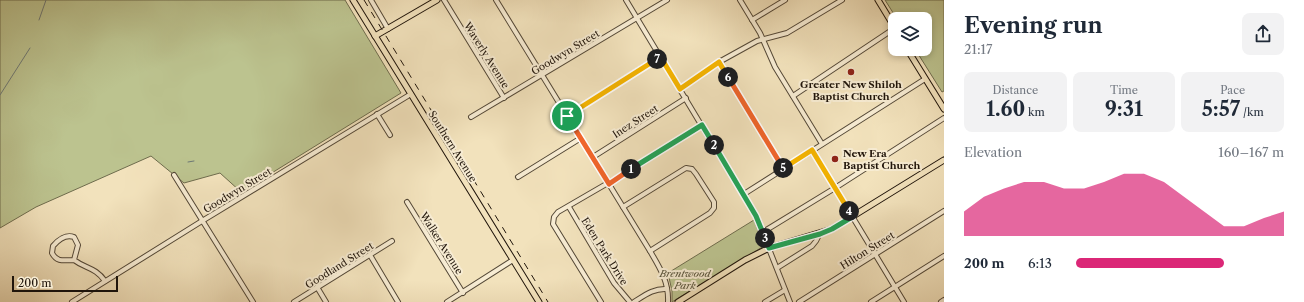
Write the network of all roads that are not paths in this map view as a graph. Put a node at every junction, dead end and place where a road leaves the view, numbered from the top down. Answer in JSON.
{"nodes":[{"id":1,"x":353,"y":0,"type":"edge"},
{"id":2,"x":370,"y":0,"type":"edge"},
{"id":3,"x":437,"y":0,"type":"edge"},
{"id":4,"x":444,"y":0,"type":"edge"},
{"id":5,"x":496,"y":0,"type":"edge"},
{"id":6,"x":626,"y":0,"type":"edge"},
{"id":7,"x":667,"y":0,"type":"edge"},
{"id":8,"x":740,"y":0,"type":"edge"},
{"id":9,"x":785,"y":0,"type":"edge"},
{"id":10,"x":842,"y":0,"type":"edge"},
{"id":11,"x":878,"y":0,"type":"edge"},
{"id":12,"x":888,"y":16,"type":"edge"},
{"id":13,"x":637,"y":19,"type":"junction"},
{"id":14,"x":752,"y":20,"type":"junction"},
{"id":15,"x":388,"y":29,"type":"junction"},
{"id":16,"x":888,"y":33,"type":"edge"},
{"id":17,"x":375,"y":36,"type":"junction"},
{"id":18,"x":763,"y":39,"type":"junction"},
{"id":19,"x":660,"y":56,"type":"junction"},
{"id":20,"x":911,"y":56,"type":"edge"},
{"id":21,"x":719,"y":62,"type":"junction"},
{"id":22,"x":542,"y":74,"type":"junction"},
{"id":23,"x":925,"y":79,"type":"junction"},
{"id":24,"x":680,"y":89,"type":"junction"},
{"id":25,"x":411,"y":94,"type":"junction"},
{"id":26,"x":793,"y":96,"type":"junction"},
{"id":27,"x":504,"y":98,"type":"junction"},
{"id":28,"x":686,"y":98,"type":"junction"},
{"id":29,"x":944,"y":109,"type":"edge"},
{"id":30,"x":377,"y":114,"type":"junction"},
{"id":31,"x":567,"y":116,"type":"junction"},
{"id":32,"x":472,"y":117,"type":"dead end"},
{"id":33,"x":944,"y":118,"type":"edge"},
{"id":34,"x":702,"y":125,"type":"junction"},
{"id":35,"x":390,"y":136,"type":"dead end"},
{"id":36,"x":581,"y":138,"type":"junction"},
{"id":37,"x":822,"y":144,"type":"junction"},
{"id":38,"x":812,"y":150,"type":"junction"},
{"id":39,"x":593,"y":157,"type":"junction"},
{"id":40,"x":944,"y":160,"type":"edge"},
{"id":41,"x":784,"y":168,"type":"junction"},
{"id":42,"x":174,"y":175,"type":"dead end"},
{"id":43,"x":518,"y":177,"type":"dead end"},
{"id":44,"x":608,"y":183,"type":"junction"},
{"id":45,"x":835,"y":188,"type":"junction"},
{"id":46,"x":744,"y":194,"type":"junction"},
{"id":47,"x":407,"y":202,"type":"dead end"},
{"id":48,"x":569,"y":207,"type":"junction"},
{"id":49,"x":623,"y":207,"type":"junction"},
{"id":50,"x":944,"y":211,"type":"edge"},
{"id":51,"x":852,"y":217,"type":"junction"},
{"id":52,"x":203,"y":220,"type":"junction"},
{"id":53,"x":763,"y":232,"type":"junction"},
{"id":54,"x":820,"y":234,"type":"junction"},
{"id":55,"x":392,"y":241,"type":"dead end"},
{"id":56,"x":769,"y":248,"type":"junction"},
{"id":57,"x":650,"y":251,"type":"junction"},
{"id":58,"x":875,"y":254,"type":"junction"},
{"id":59,"x":370,"y":255,"type":"junction"},
{"id":60,"x":944,"y":256,"type":"edge"},
{"id":61,"x":74,"y":260,"type":"junction"},
{"id":62,"x":513,"y":260,"type":"junction"},
{"id":63,"x":777,"y":268,"type":"junction"},
{"id":64,"x":105,"y":281,"type":"junction"},
{"id":65,"x":317,"y":287,"type":"junction"},
{"id":66,"x":895,"y":287,"type":"junction"},
{"id":67,"x":667,"y":289,"type":"junction"},
{"id":68,"x":785,"y":290,"type":"junction"},
{"id":69,"x":463,"y":293,"type":"junction"},
{"id":70,"x":944,"y":300,"type":"edge"},
{"id":71,"x":72,"y":302,"type":"edge"},
{"id":72,"x":253,"y":302,"type":"edge"},
{"id":73,"x":294,"y":302,"type":"edge"},
{"id":74,"x":326,"y":302,"type":"edge"},
{"id":75,"x":398,"y":302,"type":"edge"},
{"id":76,"x":447,"y":302,"type":"edge"},
{"id":77,"x":539,"y":302,"type":"edge"},
{"id":78,"x":601,"y":302,"type":"edge"},
{"id":79,"x":630,"y":302,"type":"edge"},
{"id":80,"x":634,"y":302,"type":"edge"},
{"id":81,"x":668,"y":302,"type":"edge"},
{"id":82,"x":678,"y":302,"type":"edge"},
{"id":83,"x":765,"y":302,"type":"edge"},
{"id":84,"x":790,"y":302,"type":"edge"},
{"id":85,"x":799,"y":302,"type":"edge"},
{"id":86,"x":872,"y":302,"type":"edge"},
{"id":87,"x":904,"y":302,"type":"edge"},
{"id":88,"x":940,"y":302,"type":"edge"}],
"edges":[{"from":1,"to":17,"type":"main road","name":"Southern Avenue"},
{"from":2,"to":15,"type":"street"},
{"from":3,"to":15,"type":"main road"},
{"from":4,"to":27,"type":"street","name":"Waverly Avenue"},
{"from":5,"to":22,"type":"street"},
{"from":6,"to":13,"type":"street"},
{"from":7,"to":13,"type":"street","name":"Goodwyn Street"},
{"from":8,"to":14,"type":"street"},
{"from":9,"to":14,"type":"street"},
{"from":10,"to":18,"type":"street"},
{"from":11,"to":12,"type":"main road"},
{"from":13,"to":19,"type":"street"},
{"from":13,"to":22,"type":"street","name":"Goodwyn Street"},
{"from":14,"to":18,"type":"street"},
{"from":15,"to":17,"type":"main road"},
{"from":16,"to":26,"type":"street"},
{"from":17,"to":25,"type":"main road","name":"Southern Avenue"},
{"from":18,"to":21,"type":"street"},
{"from":18,"to":26,"type":"street"},
{"from":19,"to":24,"type":"street"},
{"from":19,"to":31,"type":"street"},
{"from":20,"to":23,"type":"main road"},
{"from":21,"to":24,"type":"street"},
{"from":21,"to":41,"type":"street"},
{"from":22,"to":27,"type":"street","name":"Goodwyn Street"},
{"from":22,"to":31,"type":"street"},
{"from":23,"to":29,"type":"main road"},
{"from":23,"to":37,"type":"street"},
{"from":24,"to":28,"type":"street"},
{"from":25,"to":30,"type":"street","name":"Goodwyn Street"},
{"from":25,"to":62,"type":"main road","name":"Southern Avenue"},
{"from":26,"to":37,"type":"street"},
{"from":27,"to":32,"type":"street","name":"Goodwyn Street"},
{"from":28,"to":34,"type":"street"},
{"from":28,"to":39,"type":"street","name":"Inez Street"},
{"from":30,"to":35,"type":"street"},
{"from":30,"to":52,"type":"street","name":"Goodwyn Street"},
{"from":31,"to":36,"type":"street"},
{"from":33,"to":45,"type":"street"},
{"from":34,"to":44,"type":"street"},
{"from":34,"to":46,"type":"street"},
{"from":36,"to":39,"type":"street"},
{"from":36,"to":43,"type":"street"},
{"from":37,"to":38,"type":"street"},
{"from":38,"to":41,"type":"street"},
{"from":38,"to":45,"type":"street"},
{"from":39,"to":44,"type":"street"},
{"from":40,"to":51,"type":"main road"},
{"from":41,"to":46,"type":"street"},
{"from":42,"to":52,"type":"street"},
{"from":44,"to":48,"type":"street"},
{"from":44,"to":49,"type":"street"},
{"from":45,"to":51,"type":"street"},
{"from":45,"to":53,"type":"street"},
{"from":46,"to":53,"type":"street"},
{"from":47,"to":69,"type":"street","name":"Walker Avenue"},
{"from":48,"to":78,"type":"street"},
{"from":48,"to":79,"type":"street","name":"Eden Park Drive"},
{"from":49,"to":57,"type":"street"},
{"from":49,"to":57,"type":"street"},
{"from":50,"to":58,"type":"street","name":"Hilton Street"},
{"from":51,"to":54,"type":"main road"},
{"from":51,"to":58,"type":"street"},
{"from":52,"to":64,"type":"street","name":"Goodwyn Street"},
{"from":52,"to":72,"type":"street"},
{"from":53,"to":56,"type":"street"},
{"from":54,"to":56,"type":"main road"},
{"from":54,"to":63,"type":"street"},
{"from":55,"to":59,"type":"street","name":"Goodland Street"},
{"from":56,"to":63,"type":"street"},
{"from":56,"to":82,"type":"main road"},
{"from":57,"to":67,"type":"street"},
{"from":58,"to":66,"type":"street"},
{"from":58,"to":85,"type":"street","name":"Hilton Street"},
{"from":59,"to":65,"type":"street","name":"Goodland Street"},
{"from":59,"to":75,"type":"street"},
{"from":60,"to":66,"type":"street"},
{"from":61,"to":61,"type":"street"},
{"from":61,"to":64,"type":"street"},
{"from":62,"to":69,"type":"street"},
{"from":62,"to":77,"type":"main road","name":"Southern Avenue"},
{"from":63,"to":68,"type":"street"},
{"from":64,"to":71,"type":"street","name":"Goodwyn Street"},
{"from":65,"to":73,"type":"street","name":"Goodland Street"},
{"from":65,"to":74,"type":"street"},
{"from":66,"to":86,"type":"street"},
{"from":66,"to":87,"type":"street"},
{"from":67,"to":80,"type":"street"},
{"from":67,"to":81,"type":"street"},
{"from":68,"to":83,"type":"street"},
{"from":68,"to":84,"type":"street"},
{"from":69,"to":76,"type":"street"},
{"from":70,"to":88,"type":"street"}]}
